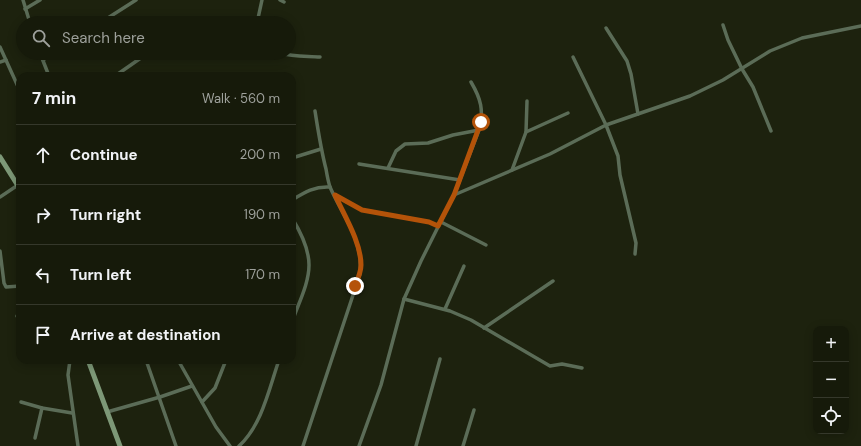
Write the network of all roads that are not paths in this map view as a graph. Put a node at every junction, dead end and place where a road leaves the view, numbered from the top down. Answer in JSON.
{"nodes":[{"id":1,"x":23,"y":0,"type":"edge"},
{"id":2,"x":40,"y":0,"type":"edge"},
{"id":3,"x":136,"y":0,"type":"edge"},
{"id":4,"x":262,"y":0,"type":"edge"},
{"id":5,"x":280,"y":0,"type":"edge"},
{"id":6,"x":284,"y":2,"type":"dead end"},
{"id":7,"x":25,"y":9,"type":"junction"},
{"id":8,"x":28,"y":16,"type":"edge"},
{"id":9,"x":111,"y":16,"type":"edge"},
{"id":10,"x":259,"y":16,"type":"edge"},
{"id":11,"x":723,"y":25,"type":"dead end"},
{"id":12,"x":861,"y":26,"type":"edge"},
{"id":13,"x":606,"y":28,"type":"dead end"},
{"id":14,"x":0,"y":47,"type":"edge"},
{"id":15,"x":296,"y":55,"type":"edge"},
{"id":16,"x":320,"y":57,"type":"dead end"},
{"id":17,"x":573,"y":57,"type":"dead end"},
{"id":18,"x":6,"y":60,"type":"junction"},
{"id":19,"x":43,"y":60,"type":"edge"},
{"id":20,"x":138,"y":60,"type":"edge"},
{"id":21,"x":0,"y":62,"type":"edge"},
{"id":22,"x":742,"y":69,"type":"junction"},
{"id":23,"x":48,"y":72,"type":"edge"},
{"id":24,"x":121,"y":72,"type":"edge"},
{"id":25,"x":16,"y":82,"type":"edge"},
{"id":26,"x":471,"y":82,"type":"dead end"},
{"id":27,"x":527,"y":101,"type":"dead end"},
{"id":28,"x":315,"y":111,"type":"dead end"},
{"id":29,"x":568,"y":113,"type":"dead end"},
{"id":30,"x":638,"y":114,"type":"junction"},
{"id":31,"x":606,"y":125,"type":"junction"},
{"id":32,"x":479,"y":130,"type":"junction"},
{"id":33,"x":771,"y":131,"type":"dead end"},
{"id":34,"x":526,"y":132,"type":"junction"},
{"id":35,"x":321,"y":149,"type":"junction"},
{"id":36,"x":0,"y":156,"type":"edge"},
{"id":37,"x":296,"y":157,"type":"edge"},
{"id":38,"x":358,"y":164,"type":"dead end"},
{"id":39,"x":388,"y":168,"type":"junction"},
{"id":40,"x":512,"y":170,"type":"junction"},
{"id":41,"x":460,"y":180,"type":"junction"},
{"id":42,"x":16,"y":182,"type":"edge"},
{"id":43,"x":330,"y":187,"type":"junction"},
{"id":44,"x":16,"y":189,"type":"edge"},
{"id":45,"x":335,"y":195,"type":"junction"},
{"id":46,"x":454,"y":195,"type":"junction"},
{"id":47,"x":0,"y":197,"type":"edge"},
{"id":48,"x":296,"y":197,"type":"edge"},
{"id":49,"x":440,"y":224,"type":"junction"},
{"id":50,"x":296,"y":226,"type":"edge"},
{"id":51,"x":486,"y":245,"type":"dead end"},
{"id":52,"x":0,"y":251,"type":"edge"},
{"id":53,"x":635,"y":254,"type":"dead end"},
{"id":54,"x":464,"y":266,"type":"dead end"},
{"id":55,"x":553,"y":281,"type":"dead end"},
{"id":56,"x":16,"y":286,"type":"edge"},
{"id":57,"x":404,"y":298,"type":"junction"},
{"id":58,"x":445,"y":309,"type":"junction"},
{"id":59,"x":296,"y":310,"type":"edge"},
{"id":60,"x":484,"y":328,"type":"junction"},
{"id":61,"x":440,"y":359,"type":"dead end"},
{"id":62,"x":69,"y":364,"type":"edge"},
{"id":63,"x":89,"y":364,"type":"edge"},
{"id":64,"x":148,"y":364,"type":"edge"},
{"id":65,"x":180,"y":364,"type":"edge"},
{"id":66,"x":224,"y":364,"type":"edge"},
{"id":67,"x":278,"y":364,"type":"edge"},
{"id":68,"x":582,"y":368,"type":"dead end"},
{"id":69,"x":192,"y":386,"type":"junction"},
{"id":70,"x":160,"y":397,"type":"junction"},
{"id":71,"x":21,"y":402,"type":"dead end"},
{"id":72,"x":202,"y":402,"type":"junction"},
{"id":73,"x":42,"y":408,"type":"junction"},
{"id":74,"x":474,"y":410,"type":"dead end"},
{"id":75,"x":107,"y":412,"type":"junction"},
{"id":76,"x":72,"y":413,"type":"junction"},
{"id":77,"x":35,"y":438,"type":"dead end"},
{"id":78,"x":78,"y":446,"type":"edge"},
{"id":79,"x":120,"y":446,"type":"edge"},
{"id":80,"x":176,"y":446,"type":"edge"},
{"id":81,"x":230,"y":446,"type":"edge"},
{"id":82,"x":239,"y":446,"type":"edge"},
{"id":83,"x":303,"y":446,"type":"edge"},
{"id":84,"x":359,"y":446,"type":"edge"},
{"id":85,"x":416,"y":446,"type":"edge"},
{"id":86,"x":463,"y":446,"type":"edge"}],
"edges":[{"from":1,"to":7,"type":"street"},
{"from":2,"to":7,"type":"street"},
{"from":3,"to":9,"type":"street"},
{"from":4,"to":10,"type":"street"},
{"from":5,"to":6,"type":"street"},
{"from":7,"to":8,"type":"street"},
{"from":11,"to":22,"type":"street"},
{"from":12,"to":22,"type":"street"},
{"from":13,"to":30,"type":"street"},
{"from":14,"to":18,"type":"street"},
{"from":15,"to":16,"type":"street"},
{"from":17,"to":31,"type":"street"},
{"from":18,"to":21,"type":"street"},
{"from":18,"to":25,"type":"street"},
{"from":19,"to":23,"type":"street"},
{"from":20,"to":24,"type":"street"},
{"from":22,"to":30,"type":"street"},
{"from":22,"to":33,"type":"street"},
{"from":26,"to":32,"type":"street"},
{"from":27,"to":34,"type":"street"},
{"from":28,"to":35,"type":"street"},
{"from":29,"to":34,"type":"street"},
{"from":30,"to":31,"type":"street"},
{"from":31,"to":40,"type":"street"},
{"from":31,"to":53,"type":"street"},
{"from":32,"to":39,"type":"street"},
{"from":32,"to":41,"type":"street"},
{"from":34,"to":40,"type":"street"},
{"from":35,"to":37,"type":"street"},
{"from":35,"to":43,"type":"street"},
{"from":36,"to":42,"type":"street"},
{"from":38,"to":39,"type":"street"},
{"from":39,"to":41,"type":"street"},
{"from":40,"to":46,"type":"street"},
{"from":41,"to":46,"type":"street"},
{"from":43,"to":45,"type":"street"},
{"from":43,"to":48,"type":"street"},
{"from":44,"to":47,"type":"street"},
{"from":45,"to":49,"type":"street"},
{"from":45,"to":83,"type":"street"},
{"from":46,"to":49,"type":"street"},
{"from":49,"to":51,"type":"street"},
{"from":49,"to":57,"type":"street"},
{"from":50,"to":59,"type":"street"},
{"from":52,"to":56,"type":"street"},
{"from":54,"to":58,"type":"street"},
{"from":55,"to":60,"type":"street"},
{"from":57,"to":58,"type":"street"},
{"from":57,"to":84,"type":"street"},
{"from":58,"to":60,"type":"street"},
{"from":60,"to":68,"type":"street"},
{"from":61,"to":85,"type":"street"},
{"from":62,"to":76,"type":"street"},
{"from":63,"to":75,"type":"street"},
{"from":64,"to":70,"type":"street"},
{"from":65,"to":69,"type":"street"},
{"from":66,"to":72,"type":"street"},
{"from":67,"to":82,"type":"street"},
{"from":69,"to":70,"type":"street"},
{"from":69,"to":72,"type":"street"},
{"from":70,"to":75,"type":"street"},
{"from":70,"to":80,"type":"street"},
{"from":71,"to":73,"type":"street"},
{"from":72,"to":81,"type":"street"},
{"from":73,"to":76,"type":"street"},
{"from":73,"to":77,"type":"street"},
{"from":74,"to":86,"type":"street"},
{"from":75,"to":79,"type":"street"},
{"from":76,"to":78,"type":"street"}]}
